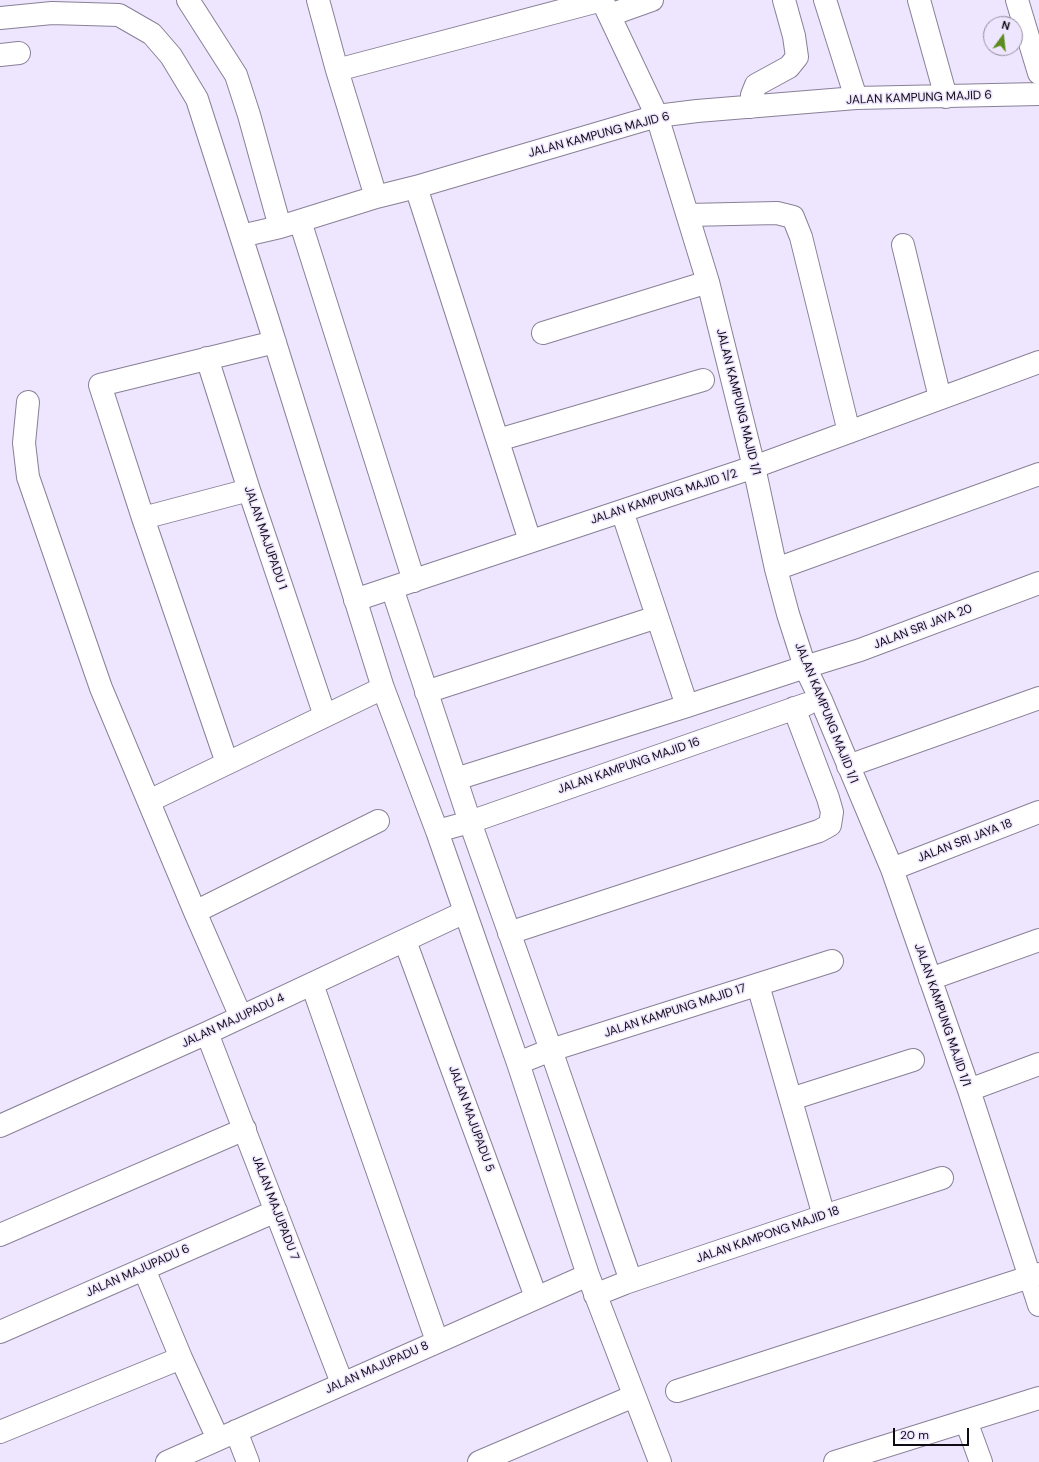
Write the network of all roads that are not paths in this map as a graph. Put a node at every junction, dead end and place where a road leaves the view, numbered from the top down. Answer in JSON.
{"nodes":[{"id":1,"x":188,"y":0,"type":"edge"},
{"id":2,"x":318,"y":0,"type":"edge"},
{"id":3,"x":652,"y":0,"type":"edge"},
{"id":4,"x":784,"y":0,"type":"edge"},
{"id":5,"x":825,"y":0,"type":"edge"},
{"id":6,"x":919,"y":0,"type":"edge"},
{"id":7,"x":1017,"y":0,"type":"edge"},
{"id":8,"x":605,"y":5,"type":"edge"},
{"id":9,"x":119,"y":7,"type":"edge"},
{"id":10,"x":0,"y":18,"type":"edge"},
{"id":11,"x":337,"y":70,"type":"junction"},
{"id":12,"x":1039,"y":73,"type":"edge"},
{"id":13,"x":1039,"y":94,"type":"edge"},
{"id":14,"x":946,"y":97,"type":"junction"},
{"id":15,"x":856,"y":98,"type":"junction"},
{"id":16,"x":751,"y":107,"type":"junction"},
{"id":17,"x":657,"y":116,"type":"junction"},
{"id":18,"x":416,"y":187,"type":"junction"},
{"id":19,"x":376,"y":197,"type":"junction"},
{"id":20,"x":688,"y":215,"type":"junction"},
{"id":21,"x":290,"y":224,"type":"junction"},
{"id":22,"x":241,"y":236,"type":"junction"},
{"id":23,"x":903,"y":244,"type":"dead end"},
{"id":24,"x":708,"y":282,"type":"junction"},
{"id":25,"x":543,"y":333,"type":"dead end"},
{"id":26,"x":275,"y":342,"type":"junction"},
{"id":27,"x":207,"y":358,"type":"junction"},
{"id":28,"x":1039,"y":362,"type":"edge"},
{"id":29,"x":703,"y":380,"type":"dead end"},
{"id":30,"x":940,"y":398,"type":"junction"},
{"id":31,"x":28,"y":402,"type":"dead end"},
{"id":32,"x":849,"y":432,"type":"junction"},
{"id":33,"x":498,"y":440,"type":"junction"},
{"id":34,"x":754,"y":467,"type":"junction"},
{"id":35,"x":1039,"y":474,"type":"edge"},
{"id":36,"x":249,"y":490,"type":"junction"},
{"id":37,"x":622,"y":511,"type":"junction"},
{"id":38,"x":143,"y":518,"type":"junction"},
{"id":39,"x":530,"y":541,"type":"junction"},
{"id":40,"x":776,"y":569,"type":"junction"},
{"id":41,"x":414,"y":581,"type":"junction"},
{"id":42,"x":1039,"y":583,"type":"edge"},
{"id":43,"x":392,"y":588,"type":"junction"},
{"id":44,"x":355,"y":600,"type":"junction"},
{"id":45,"x":657,"y":618,"type":"junction"},
{"id":46,"x":805,"y":667,"type":"junction"},
{"id":47,"x":383,"y":688,"type":"junction"},
{"id":48,"x":426,"y":692,"type":"junction"},
{"id":49,"x":1039,"y":698,"type":"edge"},
{"id":50,"x":820,"y":700,"type":"junction"},
{"id":51,"x":687,"y":706,"type":"junction"},
{"id":52,"x":794,"y":708,"type":"junction"},
{"id":53,"x":325,"y":716,"type":"junction"},
{"id":54,"x":227,"y":764,"type":"junction"},
{"id":55,"x":848,"y":766,"type":"junction"},
{"id":56,"x":456,"y":779,"type":"junction"},
{"id":57,"x":149,"y":801,"type":"junction"},
{"id":58,"x":1039,"y":812,"type":"edge"},
{"id":59,"x":378,"y":821,"type":"dead end"},
{"id":60,"x":470,"y":822,"type":"junction"},
{"id":61,"x":437,"y":832,"type":"junction"},
{"id":62,"x":892,"y":869,"type":"junction"},
{"id":63,"x":195,"y":912,"type":"junction"},
{"id":64,"x":465,"y":912,"type":"junction"},
{"id":65,"x":509,"y":933,"type":"junction"},
{"id":66,"x":1039,"y":940,"type":"edge"},
{"id":67,"x":405,"y":941,"type":"junction"},
{"id":68,"x":832,"y":961,"type":"dead end"},
{"id":69,"x":930,"y":979,"type":"junction"},
{"id":70,"x":312,"y":984,"type":"junction"},
{"id":71,"x":758,"y":985,"type":"junction"},
{"id":72,"x":241,"y":1017,"type":"junction"},
{"id":73,"x":207,"y":1033,"type":"junction"},
{"id":74,"x":551,"y":1050,"type":"junction"},
{"id":75,"x":913,"y":1060,"type":"dead end"},
{"id":76,"x":518,"y":1063,"type":"junction"},
{"id":77,"x":1039,"y":1064,"type":"edge"},
{"id":78,"x":968,"y":1090,"type":"junction"},
{"id":79,"x":791,"y":1099,"type":"junction"},
{"id":80,"x":0,"y":1126,"type":"edge"},
{"id":81,"x":245,"y":1129,"type":"junction"},
{"id":82,"x":942,"y":1178,"type":"dead end"},
{"id":83,"x":276,"y":1211,"type":"junction"},
{"id":84,"x":824,"y":1216,"type":"junction"},
{"id":85,"x":0,"y":1235,"type":"edge"},
{"id":86,"x":144,"y":1269,"type":"junction"},
{"id":87,"x":1035,"y":1276,"type":"edge"},
{"id":88,"x":631,"y":1282,"type":"junction"},
{"id":89,"x":591,"y":1285,"type":"junction"},
{"id":90,"x":536,"y":1297,"type":"junction"},
{"id":91,"x":1039,"y":1305,"type":"edge"},
{"id":92,"x":0,"y":1332,"type":"edge"},
{"id":93,"x":438,"y":1341,"type":"junction"},
{"id":94,"x":181,"y":1358,"type":"junction"},
{"id":95,"x":342,"y":1383,"type":"junction"},
{"id":96,"x":677,"y":1391,"type":"dead end"},
{"id":97,"x":634,"y":1396,"type":"junction"},
{"id":98,"x":1039,"y":1398,"type":"edge"},
{"id":99,"x":966,"y":1421,"type":"junction"},
{"id":100,"x":0,"y":1432,"type":"edge"},
{"id":101,"x":227,"y":1435,"type":"junction"},
{"id":102,"x":167,"y":1462,"type":"edge"},
{"id":103,"x":248,"y":1462,"type":"edge"},
{"id":104,"x":479,"y":1462,"type":"edge"},
{"id":105,"x":660,"y":1462,"type":"edge"},
{"id":106,"x":835,"y":1462,"type":"edge"},
{"id":107,"x":981,"y":1462,"type":"edge"}],
"edges":[{"from":1,"to":21,"type":"street"},
{"from":2,"to":11,"type":"street"},
{"from":3,"to":8,"type":"street"},
{"from":4,"to":16,"type":"street"},
{"from":5,"to":15,"type":"street"},
{"from":6,"to":14,"type":"street"},
{"from":7,"to":12,"type":"street"},
{"from":8,"to":11,"type":"street"},
{"from":8,"to":17,"type":"street","name":"JALAN KAMPUNG MAJID 1/1"},
{"from":9,"to":10,"type":"street"},
{"from":9,"to":22,"type":"street"},
{"from":11,"to":19,"type":"street"},
{"from":13,"to":14,"type":"street","name":"JALAN KAMPUNG MAJID 6"},
{"from":14,"to":15,"type":"street","name":"JALAN KAMPUNG MAJID 6"},
{"from":15,"to":16,"type":"street","name":"JALAN KAMPUNG MAJID 6"},
{"from":16,"to":17,"type":"street","name":"JALAN KAMPUNG MAJID 6"},
{"from":17,"to":18,"type":"street","name":"JALAN KAMPUNG MAJID 6"},
{"from":17,"to":20,"type":"street","name":"JALAN KAMPUNG MAJID 1/1"},
{"from":18,"to":19,"type":"street","name":"JALAN KAMPUNG MAJID 6"},
{"from":18,"to":33,"type":"street"},
{"from":19,"to":21,"type":"street","name":"JALAN KAMPUNG MAJID 6"},
{"from":20,"to":24,"type":"street","name":"JALAN KAMPUNG MAJID 1/1"},
{"from":20,"to":32,"type":"street"},
{"from":21,"to":22,"type":"street","name":"JALAN KAMPUNG MAJID 6"},
{"from":21,"to":41,"type":"street"},
{"from":22,"to":26,"type":"street"},
{"from":23,"to":30,"type":"street"},
{"from":24,"to":25,"type":"street"},
{"from":24,"to":34,"type":"street","name":"JALAN KAMPUNG MAJID 1/1"},
{"from":26,"to":27,"type":"street"},
{"from":26,"to":44,"type":"street"},
{"from":27,"to":36,"type":"street","name":"JALAN MAJUPADU 1"},
{"from":27,"to":38,"type":"street"},
{"from":28,"to":30,"type":"street","name":"JALAN KAMPUNG MAJID 1/2"},
{"from":29,"to":33,"type":"street"},
{"from":30,"to":32,"type":"street","name":"JALAN KAMPUNG MAJID 1/2"},
{"from":31,"to":57,"type":"street"},
{"from":32,"to":34,"type":"street","name":"JALAN KAMPUNG MAJID 1/2"},
{"from":33,"to":39,"type":"street"},
{"from":34,"to":37,"type":"street","name":"JALAN KAMPUNG MAJID 1/2"},
{"from":34,"to":40,"type":"street","name":"JALAN KAMPUNG MAJID 1/1"},
{"from":35,"to":40,"type":"street"},
{"from":36,"to":38,"type":"street"},
{"from":36,"to":53,"type":"street","name":"JALAN MAJUPADU 1"},
{"from":37,"to":39,"type":"street","name":"JALAN KAMPUNG MAJID 1/2"},
{"from":37,"to":45,"type":"street"},
{"from":38,"to":54,"type":"street"},
{"from":39,"to":41,"type":"street","name":"JALAN KAMPUNG MAJID 1/2"},
{"from":40,"to":46,"type":"street","name":"JALAN KAMPUNG MAJID 1/1"},
{"from":41,"to":43,"type":"street","name":"JALAN KAMPUNG MAJID 1/2"},
{"from":42,"to":46,"type":"street","name":"JALAN SRI JAYA 20"},
{"from":43,"to":44,"type":"street","name":"JALAN KAMPUNG MAJID 1/2"},
{"from":43,"to":48,"type":"street"},
{"from":44,"to":47,"type":"street"},
{"from":45,"to":48,"type":"street"},
{"from":45,"to":51,"type":"street"},
{"from":46,"to":50,"type":"street","name":"JALAN KAMPUNG MAJID 1/1"},
{"from":46,"to":51,"type":"street","name":"JALAN SRI JAYA 20"},
{"from":47,"to":53,"type":"street"},
{"from":47,"to":61,"type":"street"},
{"from":48,"to":56,"type":"street"},
{"from":49,"to":55,"type":"street"},
{"from":50,"to":52,"type":"street","name":"JALAN KAMPUNG MAJID 16"},
{"from":50,"to":55,"type":"street","name":"JALAN KAMPUNG MAJID 1/1"},
{"from":51,"to":56,"type":"street","name":"JALAN SRI JAYA 20"},
{"from":52,"to":60,"type":"street","name":"JALAN KAMPUNG MAJID 16"},
{"from":52,"to":65,"type":"street"},
{"from":53,"to":54,"type":"street"},
{"from":54,"to":57,"type":"street"},
{"from":55,"to":62,"type":"street","name":"JALAN KAMPUNG MAJID 1/1"},
{"from":56,"to":60,"type":"street"},
{"from":57,"to":63,"type":"street"},
{"from":58,"to":62,"type":"street","name":"JALAN SRI JAYA 18"},
{"from":59,"to":63,"type":"street"},
{"from":60,"to":61,"type":"street","name":"JALAN KAMPUNG MAJID 16"},
{"from":60,"to":65,"type":"street"},
{"from":61,"to":64,"type":"street"},
{"from":62,"to":69,"type":"street","name":"JALAN KAMPUNG MAJID 1/1"},
{"from":63,"to":72,"type":"street"},
{"from":64,"to":67,"type":"street","name":"JALAN MAJUPADU 4"},
{"from":64,"to":76,"type":"street"},
{"from":65,"to":74,"type":"street"},
{"from":66,"to":69,"type":"street"},
{"from":67,"to":70,"type":"street","name":"JALAN MAJUPADU 4"},
{"from":67,"to":90,"type":"street","name":"JALAN MAJUPADU 5"},
{"from":68,"to":71,"type":"street","name":"JALAN KAMPUNG MAJID 17"},
{"from":69,"to":78,"type":"street","name":"JALAN KAMPUNG MAJID 1/1"},
{"from":70,"to":72,"type":"street","name":"JALAN MAJUPADU 4"},
{"from":70,"to":93,"type":"street"},
{"from":71,"to":74,"type":"street","name":"JALAN KAMPUNG MAJID 17"},
{"from":71,"to":79,"type":"street"},
{"from":72,"to":73,"type":"street","name":"JALAN MAJUPADU 4"},
{"from":73,"to":80,"type":"street","name":"JALAN MAJUPADU 4"},
{"from":73,"to":81,"type":"street","name":"JALAN MAJUPADU 7"},
{"from":74,"to":76,"type":"street","name":"JALAN KAMPUNG MAJID 17"},
{"from":74,"to":88,"type":"street"},
{"from":75,"to":79,"type":"street"},
{"from":76,"to":89,"type":"street"},
{"from":77,"to":78,"type":"street"},
{"from":78,"to":87,"type":"street","name":"JALAN KAMPUNG MAJID 1/1"},
{"from":79,"to":84,"type":"street"},
{"from":81,"to":83,"type":"street","name":"JALAN MAJUPADU 7"},
{"from":81,"to":85,"type":"street"},
{"from":82,"to":84,"type":"street","name":"JALAN KAMPONG MAJID 18"},
{"from":83,"to":86,"type":"street","name":"JALAN MAJUPADU 6"},
{"from":83,"to":95,"type":"street","name":"JALAN MAJUPADU 7"},
{"from":84,"to":88,"type":"street","name":"JALAN KAMPONG MAJID 18"},
{"from":86,"to":92,"type":"street","name":"JALAN MAJUPADU 6"},
{"from":86,"to":94,"type":"street"},
{"from":87,"to":91,"type":"street","name":"JALAN KAMPUNG MAJID 1/1"},
{"from":87,"to":96,"type":"street"},
{"from":88,"to":89,"type":"street","name":"JALAN KAMPONG MAJID 18"},
{"from":89,"to":90,"type":"street","name":"JALAN MAJUPADU 8"},
{"from":89,"to":97,"type":"street"},
{"from":90,"to":93,"type":"street","name":"JALAN MAJUPADU 8"},
{"from":93,"to":95,"type":"street","name":"JALAN MAJUPADU 8"},
{"from":94,"to":100,"type":"street"},
{"from":94,"to":101,"type":"street"},
{"from":95,"to":101,"type":"street","name":"JALAN MAJUPADU 8"},
{"from":97,"to":104,"type":"street"},
{"from":97,"to":105,"type":"street"},
{"from":98,"to":99,"type":"street"},
{"from":99,"to":106,"type":"street"},
{"from":99,"to":107,"type":"street"},
{"from":101,"to":102,"type":"street","name":"JALAN MAJUPADU 8"},
{"from":101,"to":103,"type":"street"}]}
